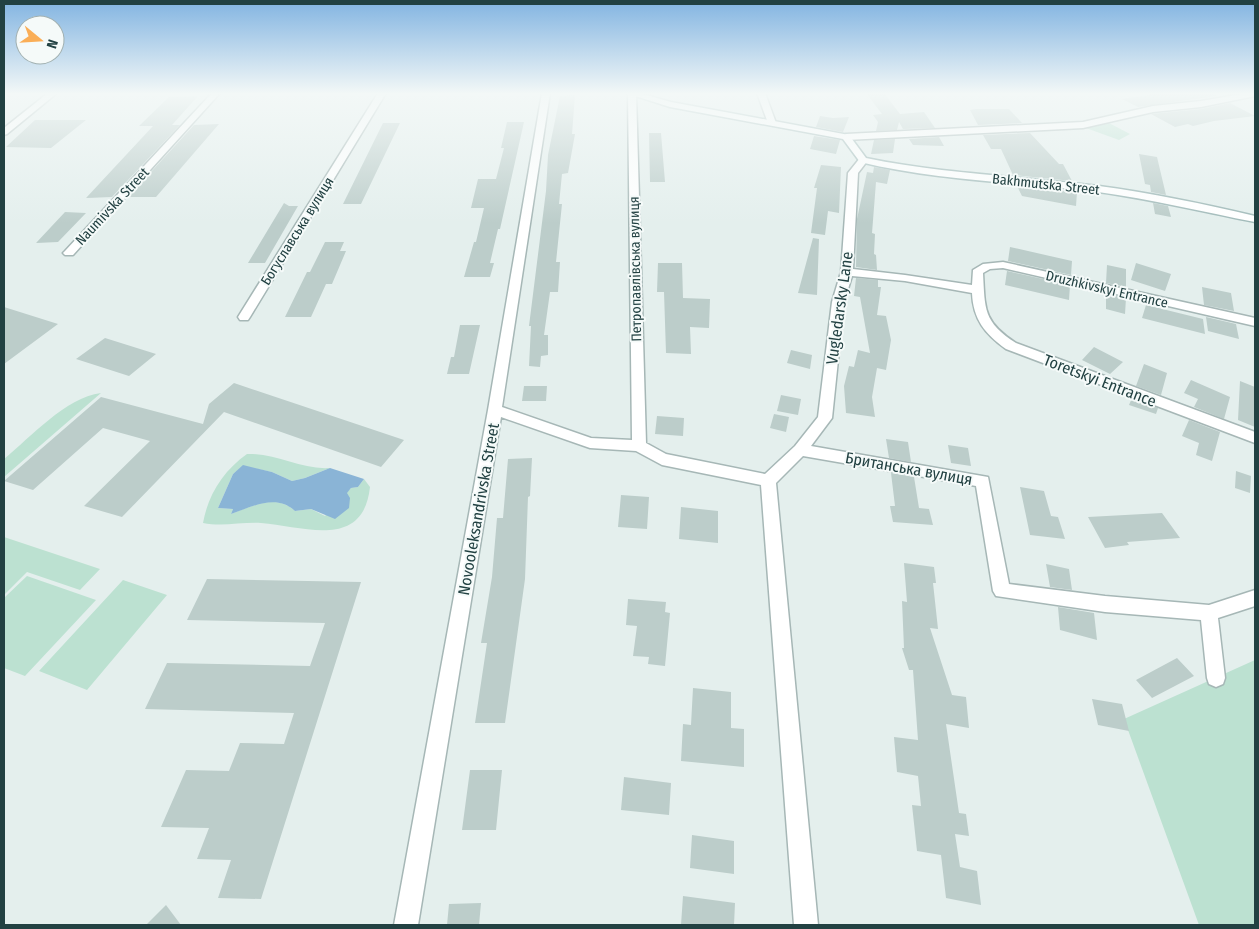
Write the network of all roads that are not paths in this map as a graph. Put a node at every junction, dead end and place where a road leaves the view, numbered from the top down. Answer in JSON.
{"nodes":[{"id":1,"x":176,"y":136,"type":"edge"},
{"id":2,"x":355,"y":136,"type":"edge"},
{"id":3,"x":539,"y":136,"type":"edge"},
{"id":4,"x":633,"y":136,"type":"edge"},
{"id":5,"x":843,"y":136,"type":"edge"},
{"id":6,"x":859,"y":136,"type":"edge"},
{"id":7,"x":846,"y":137,"type":"junction"},
{"id":8,"x":863,"y":160,"type":"junction"},
{"id":9,"x":1255,"y":219,"type":"edge"},
{"id":10,"x":69,"y":253,"type":"dead end"},
{"id":11,"x":847,"y":272,"type":"junction"},
{"id":12,"x":978,"y":290,"type":"junction"},
{"id":13,"x":244,"y":317,"type":"dead end"},
{"id":14,"x":1255,"y":322,"type":"edge"},
{"id":15,"x":495,"y":410,"type":"junction"},
{"id":16,"x":1255,"y":438,"type":"edge"},
{"id":17,"x":638,"y":446,"type":"junction"},
{"id":18,"x":800,"y":450,"type":"junction"},
{"id":19,"x":768,"y":481,"type":"junction"},
{"id":20,"x":1255,"y":598,"type":"edge"},
{"id":21,"x":1209,"y":613,"type":"junction"},
{"id":22,"x":1216,"y":678,"type":"dead end"},
{"id":23,"x":406,"y":925,"type":"edge"},
{"id":24,"x":806,"y":925,"type":"edge"}],
"edges":[{"from":1,"to":10,"type":"street","name":"Naumivska Street"},
{"from":2,"to":13,"type":"street","name":"Богуславська вулиця"},
{"from":3,"to":15,"type":"street","name":"Novooleksandrivska Street"},
{"from":4,"to":17,"type":"street","name":"Петропавлівська вулиця"},
{"from":5,"to":7,"type":"street"},
{"from":6,"to":7,"type":"street"},
{"from":7,"to":8,"type":"street"},
{"from":8,"to":9,"type":"street","name":"Bakhmutska Street"},
{"from":8,"to":11,"type":"street","name":"Vugledarsky Lane"},
{"from":11,"to":12,"type":"street"},
{"from":11,"to":18,"type":"street","name":"Vugledarsky Lane"},
{"from":12,"to":14,"type":"street","name":"Druzhkivskyi Entrance"},
{"from":12,"to":16,"type":"street","name":"Toretskyi Entrance"},
{"from":15,"to":17,"type":"street"},
{"from":15,"to":23,"type":"street","name":"Novooleksandrivska Street"},
{"from":17,"to":19,"type":"street"},
{"from":18,"to":19,"type":"street"},
{"from":18,"to":21,"type":"street","name":"Британська вулиця"},
{"from":19,"to":24,"type":"street"},
{"from":20,"to":21,"type":"street"},
{"from":21,"to":22,"type":"street"}]}
